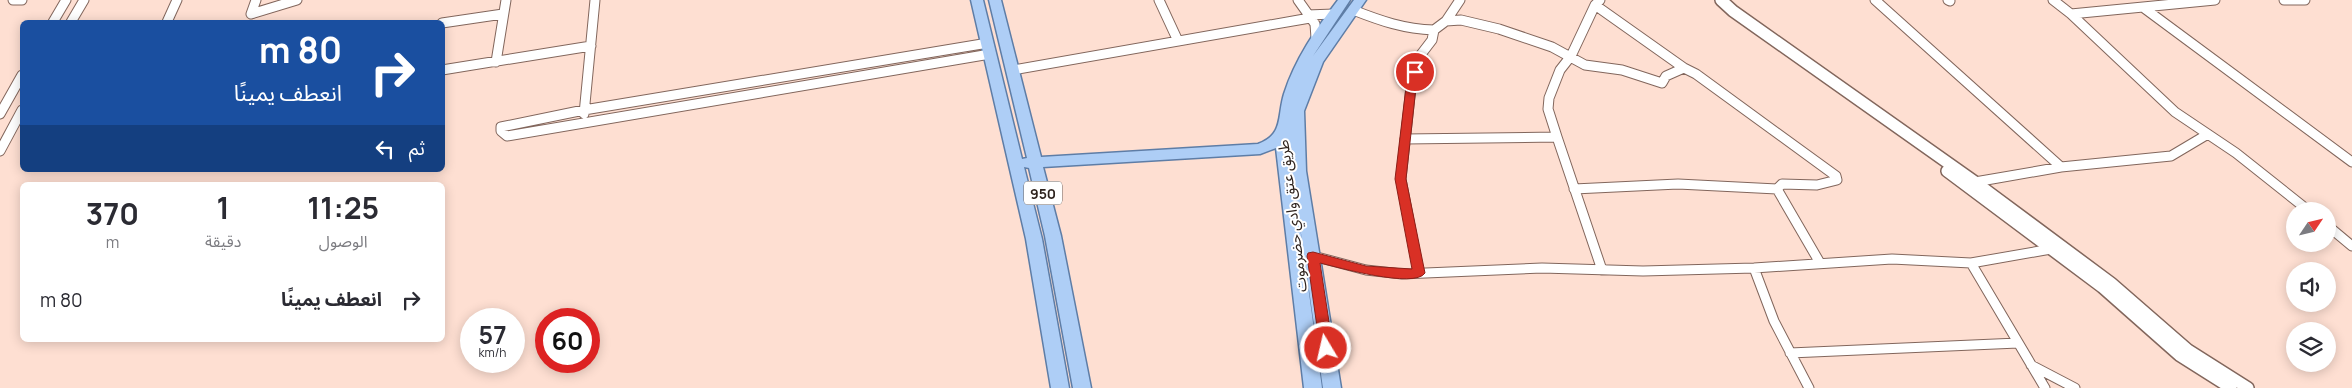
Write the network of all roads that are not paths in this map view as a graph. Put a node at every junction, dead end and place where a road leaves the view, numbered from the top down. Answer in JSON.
{"nodes":[{"id":1,"x":13,"y":0,"type":"edge"},
{"id":2,"x":22,"y":0,"type":"edge"},
{"id":3,"x":66,"y":0,"type":"edge"},
{"id":4,"x":84,"y":0,"type":"edge"},
{"id":5,"x":177,"y":0,"type":"edge"},
{"id":6,"x":256,"y":0,"type":"edge"},
{"id":7,"x":297,"y":0,"type":"edge"},
{"id":8,"x":506,"y":0,"type":"edge"},
{"id":9,"x":595,"y":0,"type":"edge"},
{"id":10,"x":977,"y":0,"type":"edge"},
{"id":11,"x":995,"y":0,"type":"edge"},
{"id":12,"x":1159,"y":0,"type":"edge"},
{"id":13,"x":1298,"y":0,"type":"edge"},
{"id":14,"x":1460,"y":0,"type":"edge"},
{"id":15,"x":1711,"y":0,"type":"edge"},
{"id":16,"x":1721,"y":0,"type":"edge"},
{"id":17,"x":1875,"y":0,"type":"edge"},
{"id":18,"x":2053,"y":0,"type":"edge"},
{"id":19,"x":2214,"y":0,"type":"edge"},
{"id":20,"x":2284,"y":0,"type":"edge"},
{"id":21,"x":2306,"y":0,"type":"edge"},
{"id":22,"x":1598,"y":2,"type":"edge"},
{"id":23,"x":1353,"y":3,"type":"edge"},
{"id":24,"x":2144,"y":8,"type":"junction"},
{"id":25,"x":503,"y":14,"type":"junction"},
{"id":26,"x":1334,"y":14,"type":"junction"},
{"id":27,"x":2071,"y":14,"type":"junction"},
{"id":28,"x":1309,"y":16,"type":"junction"},
{"id":29,"x":54,"y":20,"type":"edge"},
{"id":30,"x":72,"y":20,"type":"edge"},
{"id":31,"x":168,"y":20,"type":"edge"},
{"id":32,"x":1446,"y":20,"type":"junction"},
{"id":33,"x":445,"y":23,"type":"edge"},
{"id":34,"x":1434,"y":30,"type":"junction"},
{"id":35,"x":1316,"y":38,"type":"junction"},
{"id":36,"x":1178,"y":41,"type":"junction"},
{"id":37,"x":591,"y":46,"type":"junction"},
{"id":38,"x":989,"y":49,"type":"junction"},
{"id":39,"x":1570,"y":56,"type":"junction"},
{"id":40,"x":496,"y":62,"type":"junction"},
{"id":41,"x":1684,"y":68,"type":"junction"},
{"id":42,"x":445,"y":70,"type":"edge"},
{"id":43,"x":1013,"y":70,"type":"junction"},
{"id":44,"x":20,"y":79,"type":"edge"},
{"id":45,"x":1300,"y":81,"type":"junction"},
{"id":46,"x":584,"y":110,"type":"junction"},
{"id":47,"x":0,"y":114,"type":"edge"},
{"id":48,"x":20,"y":114,"type":"edge"},
{"id":49,"x":583,"y":122,"type":"junction"},
{"id":50,"x":2208,"y":134,"type":"junction"},
{"id":51,"x":1282,"y":135,"type":"junction"},
{"id":52,"x":1557,"y":137,"type":"junction"},
{"id":53,"x":1405,"y":139,"type":"junction"},
{"id":54,"x":0,"y":151,"type":"edge"},
{"id":55,"x":2352,"y":162,"type":"edge"},
{"id":56,"x":1283,"y":165,"type":"junction"},
{"id":57,"x":1037,"y":166,"type":"junction"},
{"id":58,"x":2061,"y":167,"type":"junction"},
{"id":59,"x":1017,"y":168,"type":"junction"},
{"id":60,"x":1975,"y":182,"type":"junction"},
{"id":61,"x":1574,"y":189,"type":"junction"},
{"id":62,"x":1777,"y":189,"type":"junction"},
{"id":63,"x":2298,"y":202,"type":"edge"},
{"id":64,"x":2336,"y":233,"type":"edge"},
{"id":65,"x":2352,"y":246,"type":"edge"},
{"id":66,"x":2051,"y":249,"type":"junction"},
{"id":67,"x":1313,"y":256,"type":"junction"},
{"id":68,"x":1820,"y":263,"type":"junction"},
{"id":69,"x":1971,"y":263,"type":"junction"},
{"id":70,"x":1754,"y":268,"type":"junction"},
{"id":71,"x":1602,"y":270,"type":"junction"},
{"id":72,"x":1419,"y":273,"type":"junction"},
{"id":73,"x":2018,"y":343,"type":"junction"},
{"id":74,"x":1790,"y":352,"type":"junction"},
{"id":75,"x":2031,"y":365,"type":"junction"},
{"id":76,"x":1060,"y":388,"type":"edge"},
{"id":77,"x":1082,"y":388,"type":"edge"},
{"id":78,"x":1313,"y":388,"type":"edge"},
{"id":79,"x":1332,"y":388,"type":"edge"},
{"id":80,"x":1809,"y":388,"type":"edge"},
{"id":81,"x":2045,"y":388,"type":"edge"},
{"id":82,"x":2076,"y":388,"type":"edge"},
{"id":83,"x":2232,"y":388,"type":"edge"},
{"id":84,"x":2248,"y":388,"type":"edge"}],
"edges":[{"from":1,"to":2,"type":"street"},
{"from":3,"to":29,"type":"street"},
{"from":4,"to":30,"type":"street"},
{"from":5,"to":31,"type":"street"},
{"from":6,"to":7,"type":"street"},
{"from":8,"to":25,"type":"street"},
{"from":9,"to":37,"type":"street"},
{"from":10,"to":38,"type":"main road","number":"950"},
{"from":11,"to":43,"type":"main road","name":"950","number":"950"},
{"from":12,"to":36,"type":"street"},
{"from":13,"to":28,"type":"street"},
{"from":14,"to":32,"type":"street"},
{"from":15,"to":66,"type":"street"},
{"from":16,"to":60,"type":"street"},
{"from":17,"to":58,"type":"street"},
{"from":18,"to":27,"type":"street"},
{"from":19,"to":24,"type":"street"},
{"from":20,"to":21,"type":"street"},
{"from":22,"to":39,"type":"street"},
{"from":22,"to":41,"type":"street"},
{"from":23,"to":26,"type":"main road","name":"طريق عتق وادي حضرموت"},
{"from":23,"to":34,"type":"street"},
{"from":23,"to":45,"type":"main road","name":"طريق عتق وادي حضرموت"},
{"from":24,"to":27,"type":"street"},
{"from":24,"to":55,"type":"street"},
{"from":25,"to":33,"type":"street"},
{"from":25,"to":40,"type":"street"},
{"from":26,"to":28,"type":"street"},
{"from":26,"to":35,"type":"main road","name":"طريق عتق وادي حضرموت"},
{"from":27,"to":50,"type":"street"},
{"from":28,"to":35,"type":"street"},
{"from":28,"to":36,"type":"street"},
{"from":32,"to":34,"type":"street"},
{"from":32,"to":39,"type":"street"},
{"from":34,"to":53,"type":"street"},
{"from":35,"to":45,"type":"main road","name":"طريق عتق وادي حضرموت"},
{"from":36,"to":43,"type":"street"},
{"from":37,"to":40,"type":"street"},
{"from":37,"to":46,"type":"street"},
{"from":38,"to":46,"type":"street"},
{"from":38,"to":49,"type":"street"},
{"from":38,"to":59,"type":"main road","number":"950"},
{"from":39,"to":41,"type":"street"},
{"from":39,"to":52,"type":"street"},
{"from":40,"to":42,"type":"street"},
{"from":41,"to":62,"type":"street"},
{"from":43,"to":57,"type":"main road","name":"950","number":"950"},
{"from":44,"to":47,"type":"street"},
{"from":45,"to":51,"type":"main road","name":"طريق عتق وادي حضرموت"},
{"from":45,"to":67,"type":"main road","name":"طريق عتق وادي حضرموت"},
{"from":46,"to":49,"type":"street"},
{"from":46,"to":49,"type":"street"},
{"from":48,"to":54,"type":"street"},
{"from":50,"to":58,"type":"street"},
{"from":50,"to":63,"type":"street"},
{"from":51,"to":56,"type":"main road","name":"طريق عتق وادي حضرموت"},
{"from":51,"to":57,"type":"main road"},
{"from":52,"to":53,"type":"street"},
{"from":52,"to":61,"type":"street"},
{"from":53,"to":72,"type":"street"},
{"from":56,"to":57,"type":"main road"},
{"from":56,"to":78,"type":"main road","name":"طريق عتق وادي حضرموت"},
{"from":57,"to":59,"type":"main road"},
{"from":57,"to":77,"type":"main road","name":"950","number":"950"},
{"from":58,"to":60,"type":"street"},
{"from":59,"to":76,"type":"main road","number":"950"},
{"from":60,"to":84,"type":"street"},
{"from":61,"to":62,"type":"street"},
{"from":61,"to":71,"type":"street"},
{"from":62,"to":68,"type":"street"},
{"from":64,"to":65,"type":"street"},
{"from":66,"to":69,"type":"street"},
{"from":66,"to":83,"type":"street"},
{"from":67,"to":72,"type":"street"},
{"from":67,"to":79,"type":"main road","name":"طريق عتق وادي حضرموت"},
{"from":68,"to":69,"type":"street"},
{"from":68,"to":70,"type":"street"},
{"from":69,"to":73,"type":"street"},
{"from":70,"to":71,"type":"street"},
{"from":70,"to":74,"type":"street"},
{"from":71,"to":72,"type":"street"},
{"from":73,"to":74,"type":"street"},
{"from":73,"to":75,"type":"street"},
{"from":74,"to":80,"type":"street"},
{"from":75,"to":81,"type":"street"},
{"from":75,"to":82,"type":"street"}]}
